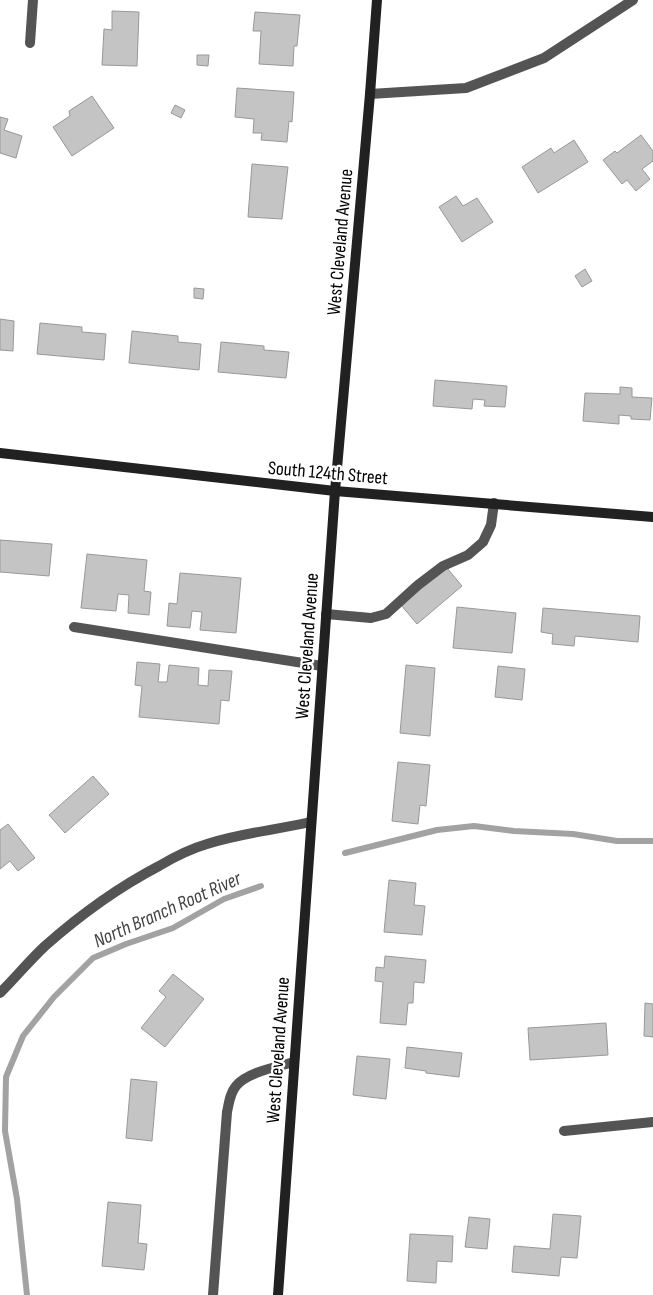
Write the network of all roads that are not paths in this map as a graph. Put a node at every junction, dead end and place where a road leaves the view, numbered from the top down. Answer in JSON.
{"nodes":[{"id":1,"x":33,"y":0,"type":"edge"},
{"id":2,"x":377,"y":0,"type":"edge"},
{"id":3,"x":633,"y":0,"type":"edge"},
{"id":4,"x":30,"y":43,"type":"dead end"},
{"id":5,"x":370,"y":94,"type":"junction"},
{"id":6,"x":0,"y":453,"type":"edge"},
{"id":7,"x":335,"y":491,"type":"junction"},
{"id":8,"x":494,"y":503,"type":"junction"},
{"id":9,"x":653,"y":517,"type":"edge"},
{"id":10,"x":326,"y":614,"type":"junction"},
{"id":11,"x":74,"y":627,"type":"dead end"},
{"id":12,"x":322,"y":666,"type":"junction"},
{"id":13,"x":310,"y":822,"type":"junction"},
{"id":14,"x":0,"y":993,"type":"edge"},
{"id":15,"x":294,"y":1062,"type":"junction"},
{"id":16,"x":653,"y":1122,"type":"edge"},
{"id":17,"x":564,"y":1131,"type":"dead end"},
{"id":18,"x":213,"y":1295,"type":"edge"},
{"id":19,"x":278,"y":1295,"type":"edge"}],
"edges":[{"from":1,"to":4,"type":"street"},
{"from":2,"to":5,"type":"main road","name":"West Cleveland Avenue"},
{"from":3,"to":5,"type":"street"},
{"from":5,"to":7,"type":"main road","name":"West Cleveland Avenue"},
{"from":6,"to":7,"type":"main road","name":"South 124th Street"},
{"from":7,"to":8,"type":"main road","name":"South 124th Street"},
{"from":7,"to":10,"type":"main road","name":"West Cleveland Avenue"},
{"from":8,"to":9,"type":"main road","name":"South 124th Street"},
{"from":8,"to":10,"type":"street"},
{"from":10,"to":12,"type":"main road","name":"West Cleveland Avenue"},
{"from":11,"to":12,"type":"street"},
{"from":12,"to":13,"type":"main road","name":"West Cleveland Avenue"},
{"from":13,"to":14,"type":"street"},
{"from":13,"to":15,"type":"main road","name":"West Cleveland Avenue"},
{"from":15,"to":18,"type":"street"},
{"from":15,"to":19,"type":"main road","name":"West Cleveland Avenue"},
{"from":16,"to":17,"type":"street"}]}
